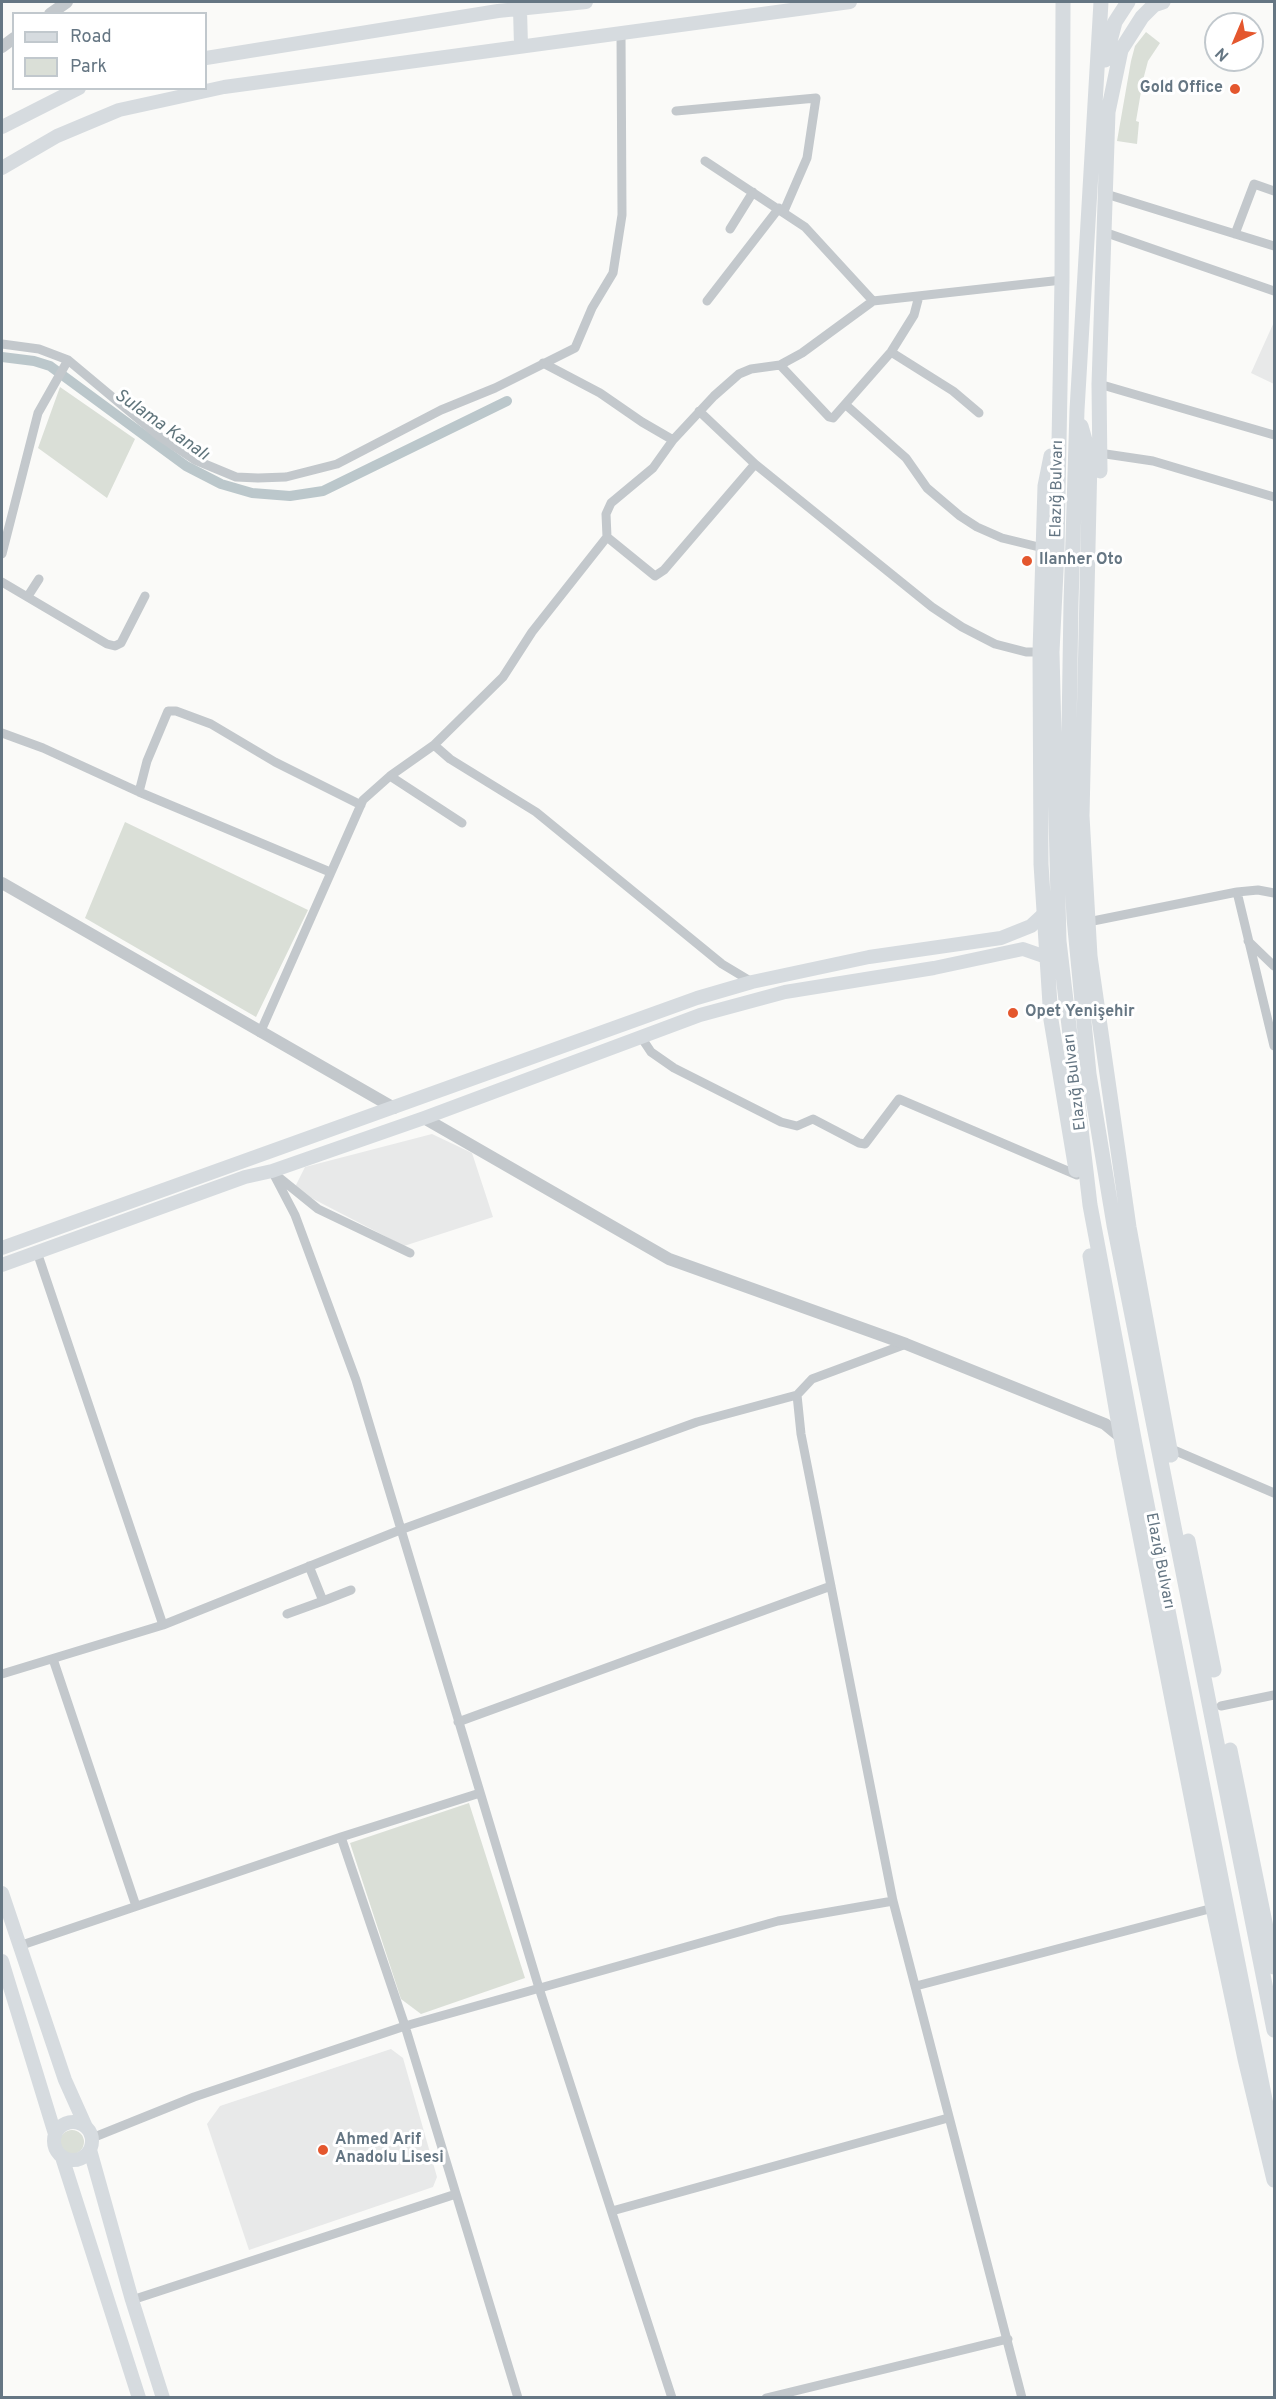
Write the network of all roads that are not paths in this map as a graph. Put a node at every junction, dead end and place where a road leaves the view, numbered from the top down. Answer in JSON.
{"nodes":[{"id":1,"x":68,"y":2,"type":"edge"},
{"id":2,"x":586,"y":2,"type":"edge"},
{"id":3,"x":850,"y":2,"type":"edge"},
{"id":4,"x":1063,"y":2,"type":"edge"},
{"id":5,"x":1101,"y":2,"type":"edge"},
{"id":6,"x":1128,"y":2,"type":"edge"},
{"id":7,"x":1163,"y":2,"type":"edge"},
{"id":8,"x":520,"y":9,"type":"junction"},
{"id":9,"x":53,"y":12,"type":"edge"},
{"id":10,"x":621,"y":33,"type":"junction"},
{"id":11,"x":521,"y":46,"type":"junction"},
{"id":12,"x":207,"y":58,"type":"edge"},
{"id":13,"x":76,"y":90,"type":"edge"},
{"id":14,"x":1095,"y":98,"type":"junction"},
{"id":15,"x":676,"y":111,"type":"dead end"},
{"id":16,"x":2,"y":127,"type":"edge"},
{"id":17,"x":705,"y":161,"type":"dead end"},
{"id":18,"x":2,"y":168,"type":"edge"},
{"id":19,"x":1275,"y":191,"type":"edge"},
{"id":20,"x":753,"y":192,"type":"junction"},
{"id":21,"x":1106,"y":194,"type":"junction"},
{"id":22,"x":781,"y":210,"type":"junction"},
{"id":23,"x":730,"y":229,"type":"dead end"},
{"id":24,"x":1104,"y":232,"type":"junction"},
{"id":25,"x":1236,"y":234,"type":"junction"},
{"id":26,"x":1275,"y":246,"type":"edge"},
{"id":27,"x":1062,"y":280,"type":"junction"},
{"id":28,"x":1275,"y":291,"type":"edge"},
{"id":29,"x":919,"y":296,"type":"junction"},
{"id":30,"x":707,"y":301,"type":"dead end"},
{"id":31,"x":873,"y":302,"type":"junction"},
{"id":32,"x":2,"y":344,"type":"edge"},
{"id":33,"x":891,"y":352,"type":"junction"},
{"id":34,"x":543,"y":363,"type":"junction"},
{"id":35,"x":66,"y":364,"type":"junction"},
{"id":36,"x":780,"y":365,"type":"junction"},
{"id":37,"x":1099,"y":384,"type":"junction"},
{"id":38,"x":846,"y":405,"type":"junction"},
{"id":39,"x":1077,"y":410,"type":"junction"},
{"id":40,"x":699,"y":411,"type":"junction"},
{"id":41,"x":979,"y":413,"type":"dead end"},
{"id":42,"x":1059,"y":418,"type":"junction"},
{"id":43,"x":1275,"y":435,"type":"edge"},
{"id":44,"x":673,"y":440,"type":"junction"},
{"id":45,"x":1099,"y":453,"type":"junction"},
{"id":46,"x":754,"y":464,"type":"junction"},
{"id":47,"x":1275,"y":497,"type":"edge"},
{"id":48,"x":1088,"y":514,"type":"junction"},
{"id":49,"x":608,"y":537,"type":"junction"},
{"id":50,"x":1043,"y":548,"type":"junction"},
{"id":51,"x":2,"y":554,"type":"edge"},
{"id":52,"x":39,"y":579,"type":"dead end"},
{"id":53,"x":2,"y":582,"type":"edge"},
{"id":54,"x":28,"y":596,"type":"junction"},
{"id":55,"x":145,"y":596,"type":"dead end"},
{"id":56,"x":1040,"y":652,"type":"junction"},
{"id":57,"x":2,"y":733,"type":"edge"},
{"id":58,"x":434,"y":745,"type":"junction"},
{"id":59,"x":390,"y":776,"type":"junction"},
{"id":60,"x":139,"y":792,"type":"junction"},
{"id":61,"x":361,"y":805,"type":"junction"},
{"id":62,"x":462,"y":823,"type":"dead end"},
{"id":63,"x":330,"y":872,"type":"junction"},
{"id":64,"x":2,"y":882,"type":"edge"},
{"id":65,"x":1237,"y":892,"type":"junction"},
{"id":66,"x":1274,"y":892,"type":"edge"},
{"id":67,"x":1044,"y":915,"type":"junction"},
{"id":68,"x":1088,"y":922,"type":"junction"},
{"id":69,"x":1248,"y":941,"type":"junction"},
{"id":70,"x":1046,"y":957,"type":"junction"},
{"id":71,"x":1275,"y":966,"type":"edge"},
{"id":72,"x":752,"y":982,"type":"junction"},
{"id":73,"x":260,"y":1034,"type":"junction"},
{"id":74,"x":641,"y":1037,"type":"junction"},
{"id":75,"x":1275,"y":1046,"type":"edge"},
{"id":76,"x":394,"y":1108,"type":"junction"},
{"id":77,"x":424,"y":1118,"type":"junction"},
{"id":78,"x":272,"y":1171,"type":"junction"},
{"id":79,"x":1077,"y":1175,"type":"junction"},
{"id":80,"x":2,"y":1248,"type":"edge"},
{"id":81,"x":37,"y":1252,"type":"junction"},
{"id":82,"x":410,"y":1253,"type":"dead end"},
{"id":83,"x":2,"y":1265,"type":"edge"},
{"id":84,"x":906,"y":1344,"type":"junction"},
{"id":85,"x":797,"y":1395,"type":"junction"},
{"id":86,"x":1117,"y":1413,"type":"junction"},
{"id":87,"x":1105,"y":1424,"type":"junction"},
{"id":88,"x":1122,"y":1438,"type":"junction"},
{"id":89,"x":1169,"y":1448,"type":"junction"},
{"id":90,"x":1275,"y":1493,"type":"edge"},
{"id":91,"x":400,"y":1530,"type":"junction"},
{"id":92,"x":309,"y":1566,"type":"junction"},
{"id":93,"x":831,"y":1587,"type":"junction"},
{"id":94,"x":351,"y":1590,"type":"dead end"},
{"id":95,"x":323,"y":1601,"type":"junction"},
{"id":96,"x":287,"y":1614,"type":"dead end"},
{"id":97,"x":163,"y":1625,"type":"junction"},
{"id":98,"x":53,"y":1659,"type":"junction"},
{"id":99,"x":2,"y":1674,"type":"edge"},
{"id":100,"x":1275,"y":1695,"type":"edge"},
{"id":101,"x":1221,"y":1706,"type":"junction"},
{"id":102,"x":458,"y":1722,"type":"junction"},
{"id":103,"x":480,"y":1793,"type":"junction"},
{"id":104,"x":341,"y":1837,"type":"junction"},
{"id":105,"x":2,"y":1893,"type":"edge"},
{"id":106,"x":893,"y":1901,"type":"junction"},
{"id":107,"x":136,"y":1906,"type":"junction"},
{"id":108,"x":1213,"y":1908,"type":"junction"},
{"id":109,"x":20,"y":1946,"type":"junction"},
{"id":110,"x":2,"y":1961,"type":"edge"},
{"id":111,"x":1275,"y":1967,"type":"edge"},
{"id":112,"x":916,"y":1986,"type":"junction"},
{"id":113,"x":539,"y":1988,"type":"junction"},
{"id":114,"x":405,"y":2026,"type":"junction"},
{"id":115,"x":1275,"y":2030,"type":"edge"},
{"id":116,"x":948,"y":2118,"type":"junction"},
{"id":117,"x":55,"y":2134,"type":"junction"},
{"id":118,"x":89,"y":2138,"type":"junction"},
{"id":119,"x":1275,"y":2145,"type":"edge"},
{"id":120,"x":62,"y":2157,"type":"junction"},
{"id":121,"x":1275,"y":2180,"type":"edge"},
{"id":122,"x":456,"y":2194,"type":"junction"},
{"id":123,"x":612,"y":2211,"type":"junction"},
{"id":124,"x":132,"y":2300,"type":"junction"},
{"id":125,"x":1008,"y":2339,"type":"junction"},
{"id":126,"x":140,"y":2397,"type":"edge"},
{"id":127,"x":163,"y":2397,"type":"edge"},
{"id":128,"x":518,"y":2397,"type":"edge"},
{"id":129,"x":672,"y":2397,"type":"edge"},
{"id":130,"x":766,"y":2397,"type":"edge"},
{"id":131,"x":1022,"y":2397,"type":"edge"}],
"edges":[{"from":1,"to":9,"type":"street"},
{"from":2,"to":8,"type":"main road"},
{"from":3,"to":10,"type":"main road"},
{"from":4,"to":27,"type":"highway","name":"Elazığ Bulvarı"},
{"from":5,"to":14,"type":"highway","name":"Elazığ Bulvarı"},
{"from":6,"to":14,"type":"highway"},
{"from":7,"to":21,"type":"highway"},
{"from":8,"to":11,"type":"main road"},
{"from":8,"to":12,"type":"main road"},
{"from":10,"to":11,"type":"main road"},
{"from":10,"to":34,"type":"street"},
{"from":11,"to":18,"type":"main road"},
{"from":13,"to":16,"type":"main road"},
{"from":14,"to":39,"type":"highway","name":"Elazığ Bulvarı"},
{"from":15,"to":22,"type":"street"},
{"from":17,"to":20,"type":"street"},
{"from":19,"to":25,"type":"street"},
{"from":20,"to":22,"type":"street"},
{"from":20,"to":23,"type":"street"},
{"from":21,"to":24,"type":"highway"},
{"from":21,"to":25,"type":"street"},
{"from":22,"to":30,"type":"street"},
{"from":22,"to":31,"type":"street"},
{"from":24,"to":28,"type":"street"},
{"from":24,"to":37,"type":"highway"},
{"from":25,"to":26,"type":"street"},
{"from":27,"to":29,"type":"street"},
{"from":27,"to":42,"type":"highway","name":"Elazığ Bulvarı"},
{"from":29,"to":31,"type":"street"},
{"from":29,"to":33,"type":"street"},
{"from":31,"to":36,"type":"street"},
{"from":32,"to":35,"type":"street"},
{"from":33,"to":38,"type":"street"},
{"from":33,"to":41,"type":"street"},
{"from":34,"to":35,"type":"street"},
{"from":34,"to":44,"type":"street"},
{"from":35,"to":51,"type":"street"},
{"from":36,"to":38,"type":"street"},
{"from":36,"to":40,"type":"street"},
{"from":37,"to":43,"type":"street"},
{"from":37,"to":45,"type":"highway"},
{"from":38,"to":50,"type":"street"},
{"from":39,"to":48,"type":"highway"},
{"from":39,"to":115,"type":"highway","name":"Elazığ Bulvarı"},
{"from":40,"to":44,"type":"street"},
{"from":40,"to":46,"type":"street"},
{"from":42,"to":50,"type":"highway"},
{"from":42,"to":119,"type":"highway","name":"Elazığ Bulvarı"},
{"from":44,"to":49,"type":"street"},
{"from":45,"to":47,"type":"street"},
{"from":45,"to":48,"type":"highway"},
{"from":46,"to":49,"type":"street"},
{"from":46,"to":56,"type":"street"},
{"from":48,"to":68,"type":"highway"},
{"from":49,"to":58,"type":"street"},
{"from":50,"to":56,"type":"highway"},
{"from":52,"to":54,"type":"street"},
{"from":53,"to":54,"type":"street"},
{"from":54,"to":55,"type":"street"},
{"from":56,"to":67,"type":"highway"},
{"from":57,"to":60,"type":"street"},
{"from":58,"to":59,"type":"street"},
{"from":58,"to":72,"type":"street"},
{"from":59,"to":61,"type":"street"},
{"from":59,"to":62,"type":"street"},
{"from":60,"to":61,"type":"street"},
{"from":60,"to":63,"type":"street"},
{"from":61,"to":63,"type":"street"},
{"from":63,"to":73,"type":"street"},
{"from":64,"to":73,"type":"street"},
{"from":65,"to":66,"type":"street"},
{"from":65,"to":68,"type":"street"},
{"from":65,"to":69,"type":"street"},
{"from":67,"to":70,"type":"highway"},
{"from":67,"to":72,"type":"main road"},
{"from":68,"to":89,"type":"highway"},
{"from":69,"to":71,"type":"street"},
{"from":69,"to":75,"type":"street"},
{"from":70,"to":74,"type":"main road"},
{"from":70,"to":79,"type":"highway"},
{"from":72,"to":76,"type":"main road"},
{"from":73,"to":76,"type":"street"},
{"from":74,"to":77,"type":"main road"},
{"from":74,"to":79,"type":"street"},
{"from":76,"to":80,"type":"main road"},
{"from":77,"to":78,"type":"main road"},
{"from":77,"to":84,"type":"street"},
{"from":78,"to":81,"type":"main road"},
{"from":78,"to":82,"type":"street"},
{"from":78,"to":91,"type":"street"},
{"from":79,"to":86,"type":"highway"},
{"from":81,"to":83,"type":"main road"},
{"from":81,"to":97,"type":"street"},
{"from":84,"to":85,"type":"street"},
{"from":84,"to":87,"type":"street"},
{"from":85,"to":91,"type":"street"},
{"from":85,"to":93,"type":"street"},
{"from":86,"to":87,"type":"street"},
{"from":86,"to":88,"type":"highway"},
{"from":87,"to":88,"type":"street"},
{"from":88,"to":108,"type":"highway"},
{"from":89,"to":90,"type":"street"},
{"from":89,"to":101,"type":"highway"},
{"from":91,"to":92,"type":"street"},
{"from":91,"to":102,"type":"street"},
{"from":92,"to":95,"type":"street"},
{"from":92,"to":97,"type":"street"},
{"from":93,"to":102,"type":"street"},
{"from":93,"to":106,"type":"street"},
{"from":94,"to":95,"type":"street"},
{"from":95,"to":96,"type":"street"},
{"from":97,"to":98,"type":"street"},
{"from":98,"to":99,"type":"street"},
{"from":98,"to":107,"type":"street"},
{"from":100,"to":101,"type":"street"},
{"from":101,"to":111,"type":"highway"},
{"from":102,"to":103,"type":"street"},
{"from":103,"to":104,"type":"street"},
{"from":103,"to":113,"type":"street"},
{"from":104,"to":107,"type":"street"},
{"from":104,"to":114,"type":"street"},
{"from":105,"to":109,"type":"main road"},
{"from":106,"to":112,"type":"street"},
{"from":106,"to":113,"type":"street"},
{"from":107,"to":109,"type":"street"},
{"from":108,"to":112,"type":"street"},
{"from":108,"to":121,"type":"highway"},
{"from":109,"to":118,"type":"main road"},
{"from":110,"to":117,"type":"main road"},
{"from":112,"to":116,"type":"street"},
{"from":113,"to":114,"type":"street"},
{"from":113,"to":123,"type":"street"},
{"from":114,"to":118,"type":"street"},
{"from":114,"to":122,"type":"street"},
{"from":116,"to":123,"type":"street"},
{"from":116,"to":125,"type":"street"},
{"from":117,"to":118,"type":"main road"},
{"from":117,"to":120,"type":"main road"},
{"from":118,"to":120,"type":"main road"},
{"from":118,"to":124,"type":"main road"},
{"from":120,"to":126,"type":"main road"},
{"from":122,"to":124,"type":"street"},
{"from":122,"to":128,"type":"street"},
{"from":123,"to":129,"type":"street"},
{"from":124,"to":127,"type":"main road"},
{"from":125,"to":130,"type":"street"},
{"from":125,"to":131,"type":"street"}]}
